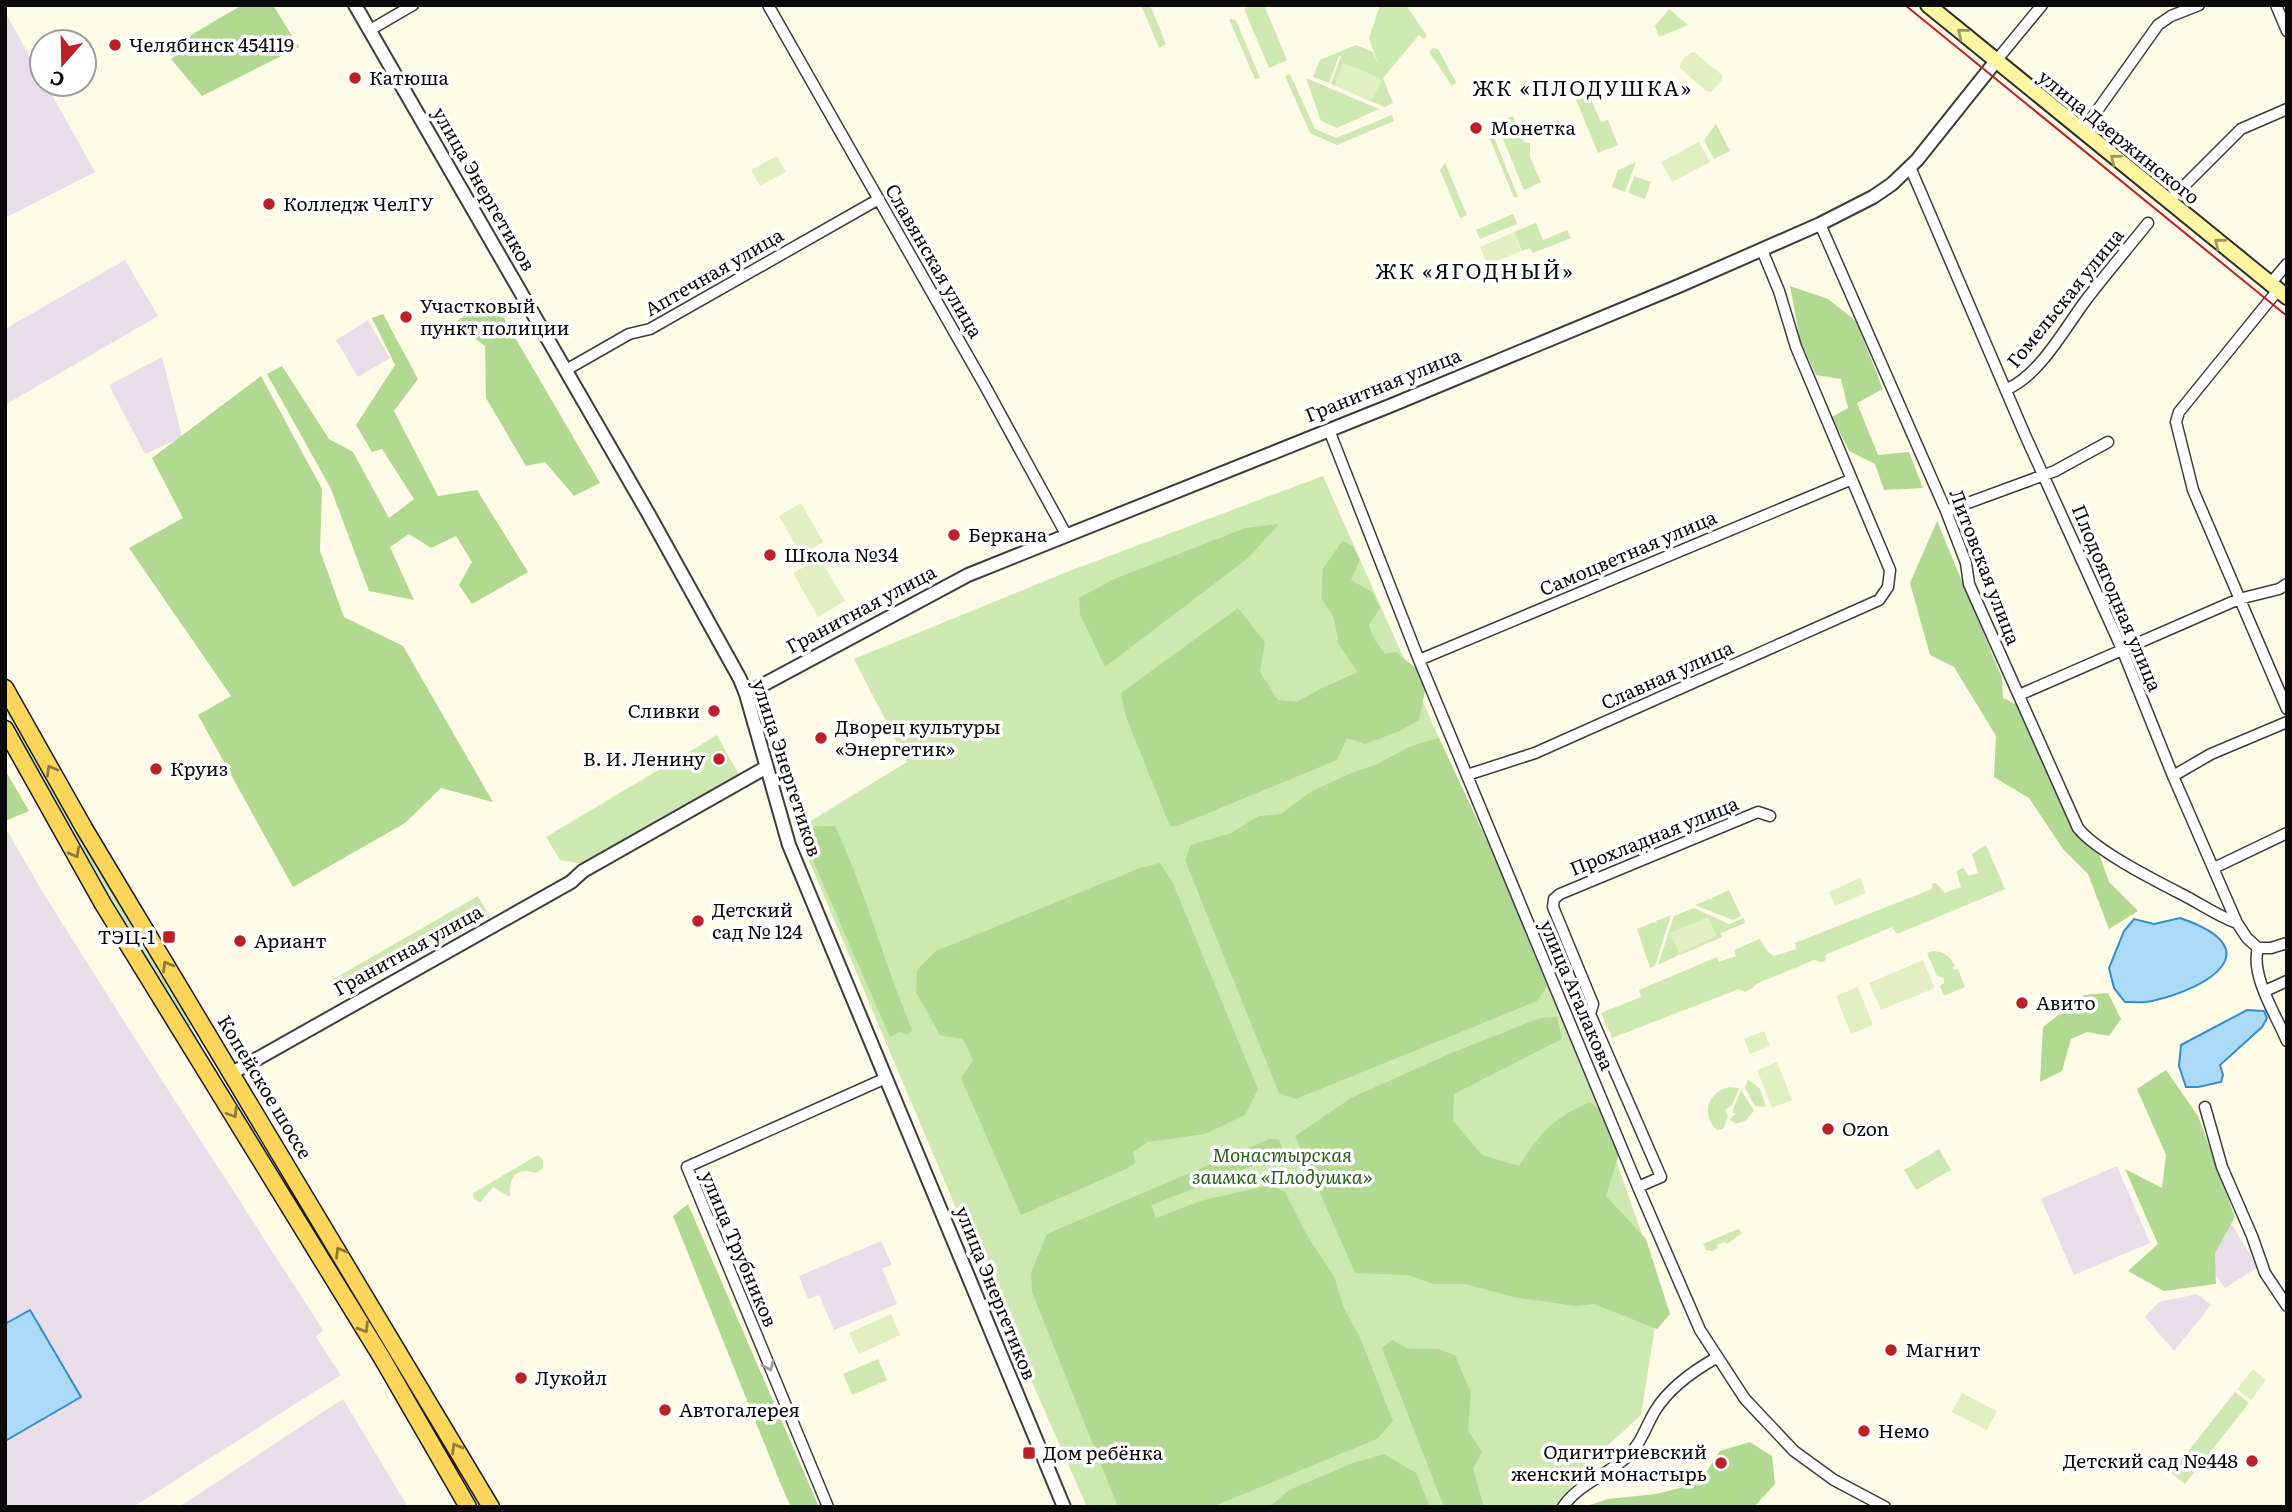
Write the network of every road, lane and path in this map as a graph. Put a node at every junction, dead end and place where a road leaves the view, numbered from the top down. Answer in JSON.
{"nodes":[{"id":1,"x":355,"y":5,"type":"edge"},
{"id":2,"x":414,"y":5,"type":"edge"},
{"id":3,"x":768,"y":5,"type":"edge"},
{"id":4,"x":1928,"y":5,"type":"edge"},
{"id":5,"x":2042,"y":5,"type":"edge"},
{"id":6,"x":2199,"y":5,"type":"edge"},
{"id":7,"x":2276,"y":5,"type":"edge"},
{"id":8,"x":370,"y":30,"type":"junction"},
{"id":9,"x":2287,"y":31,"type":"edge"},
{"id":10,"x":1996,"y":61,"type":"junction"},
{"id":11,"x":2287,"y":109,"type":"edge"},
{"id":12,"x":2082,"y":132,"type":"junction"},
{"id":13,"x":1910,"y":167,"type":"junction"},
{"id":14,"x":879,"y":199,"type":"junction"},
{"id":15,"x":2168,"y":202,"type":"junction"},
{"id":16,"x":2148,"y":223,"type":"dead end"},
{"id":17,"x":1820,"y":224,"type":"junction"},
{"id":18,"x":1762,"y":250,"type":"junction"},
{"id":19,"x":2287,"y":264,"type":"edge"},
{"id":20,"x":2278,"y":291,"type":"edge"},
{"id":21,"x":566,"y":370,"type":"junction"},
{"id":22,"x":2007,"y":389,"type":"junction"},
{"id":23,"x":1329,"y":430,"type":"junction"},
{"id":24,"x":2108,"y":442,"type":"dead end"},
{"id":25,"x":2044,"y":475,"type":"junction"},
{"id":26,"x":1850,"y":480,"type":"junction"},
{"id":27,"x":1946,"y":511,"type":"junction"},
{"id":28,"x":1067,"y":536,"type":"junction"},
{"id":29,"x":2287,"y":584,"type":"edge"},
{"id":30,"x":2239,"y":599,"type":"junction"},
{"id":31,"x":2122,"y":649,"type":"junction"},
{"id":32,"x":1419,"y":660,"type":"junction"},
{"id":33,"x":5,"y":688,"type":"edge"},
{"id":34,"x":746,"y":694,"type":"junction"},
{"id":35,"x":2019,"y":695,"type":"junction"},
{"id":36,"x":2287,"y":709,"type":"edge"},
{"id":37,"x":2287,"y":722,"type":"edge"},
{"id":38,"x":5,"y":729,"type":"edge"},
{"id":39,"x":765,"y":768,"type":"junction"},
{"id":40,"x":1467,"y":775,"type":"junction"},
{"id":41,"x":2173,"y":776,"type":"junction"},
{"id":42,"x":1770,"y":816,"type":"dead end"},
{"id":43,"x":2287,"y":833,"type":"edge"},
{"id":44,"x":2214,"y":868,"type":"junction"},
{"id":45,"x":2237,"y":923,"type":"junction"},
{"id":46,"x":2287,"y":943,"type":"edge"},
{"id":47,"x":2258,"y":948,"type":"junction"},
{"id":48,"x":2287,"y":981,"type":"edge"},
{"id":49,"x":2265,"y":991,"type":"junction"},
{"id":50,"x":2287,"y":1041,"type":"edge"},
{"id":51,"x":232,"y":1073,"type":"junction"},
{"id":52,"x":886,"y":1078,"type":"junction"},
{"id":53,"x":214,"y":1083,"type":"junction"},
{"id":54,"x":2205,"y":1107,"type":"dead end"},
{"id":55,"x":1638,"y":1187,"type":"junction"},
{"id":56,"x":2287,"y":1306,"type":"edge"},
{"id":57,"x":1716,"y":1358,"type":"junction"},
{"id":58,"x":468,"y":1507,"type":"edge"},
{"id":59,"x":491,"y":1507,"type":"edge"},
{"id":60,"x":828,"y":1507,"type":"edge"},
{"id":61,"x":1064,"y":1507,"type":"edge"},
{"id":62,"x":1563,"y":1507,"type":"edge"},
{"id":63,"x":1885,"y":1507,"type":"edge"}],
"edges":[{"from":1,"to":8,"type":"street","name":"улица Энергетиков"},
{"from":2,"to":8,"type":"street"},
{"from":3,"to":14,"type":"street","name":"Славянская улица"},
{"from":10,"to":4,"type":"main road","name":"улица Дзержинского","one_way":true},
{"from":5,"to":10,"type":"street"},
{"from":6,"to":12,"type":"street"},
{"from":7,"to":9,"type":"street"},
{"from":8,"to":21,"type":"street","name":"улица Энергетиков"},
{"from":10,"to":12,"type":"main road","name":"улица Дзержинского"},
{"from":10,"to":13,"type":"street","name":"Гранитная улица"},
{"from":11,"to":15,"type":"street"},
{"from":15,"to":12,"type":"main road","name":"улица Дзержинского","one_way":true},
{"from":13,"to":17,"type":"street","name":"Гранитная улица"},
{"from":13,"to":22,"type":"street","name":"Плодоягодная улица"},
{"from":14,"to":21,"type":"street","name":"Аптечная улица"},
{"from":14,"to":28,"type":"street","name":"Славянская улица"},
{"from":20,"to":15,"type":"main road","name":"улица Дзержинского","one_way":true},
{"from":16,"to":22,"type":"street","name":"Гомельская улица"},
{"from":17,"to":18,"type":"street","name":"Гранитная улица"},
{"from":17,"to":27,"type":"street","name":"Литовская улица"},
{"from":18,"to":23,"type":"street","name":"Гранитная улица"},
{"from":18,"to":26,"type":"street"},
{"from":19,"to":20,"type":"street"},
{"from":20,"to":30,"type":"street"},
{"from":21,"to":34,"type":"street","name":"улица Энергетиков"},
{"from":22,"to":25,"type":"street","name":"Плодоягодная улица"},
{"from":23,"to":28,"type":"street","name":"Гранитная улица"},
{"from":23,"to":32,"type":"street","name":"улица Агалакова"},
{"from":24,"to":25,"type":"street"},
{"from":25,"to":27,"type":"street"},
{"from":25,"to":31,"type":"street","name":"Плодоягодная улица"},
{"from":26,"to":32,"type":"street","name":"Самоцветная улица"},
{"from":26,"to":40,"type":"street","name":"Славная улица"},
{"from":27,"to":35,"type":"street","name":"Литовская улица"},
{"from":28,"to":34,"type":"street","name":"Гранитная улица"},
{"from":29,"to":30,"type":"street"},
{"from":30,"to":31,"type":"street"},
{"from":30,"to":36,"type":"street"},
{"from":31,"to":35,"type":"street"},
{"from":31,"to":41,"type":"street","name":"Плодоягодная улица"},
{"from":32,"to":40,"type":"street","name":"улица Агалакова"},
{"from":51,"to":33,"type":"main road","name":"Копейское шоссе","one_way":true},
{"from":34,"to":39,"type":"street","name":"улица Энергетиков"},
{"from":35,"to":45,"type":"street","name":"Литовская улица"},
{"from":37,"to":41,"type":"street"},
{"from":38,"to":53,"type":"main road","one_way":true},
{"from":39,"to":51,"type":"street","name":"Гранитная улица"},
{"from":39,"to":52,"type":"street","name":"улица Энергетиков"},
{"from":40,"to":55,"type":"street","name":"улица Агалакова"},
{"from":41,"to":44,"type":"street","name":"Плодоягодная улица"},
{"from":42,"to":55,"type":"street","name":"Прохладная улица"},
{"from":43,"to":44,"type":"street"},
{"from":44,"to":45,"type":"street","name":"Плодоягодная улица"},
{"from":45,"to":47,"type":"street","name":"Плодоягодная улица"},
{"from":46,"to":47,"type":"street"},
{"from":47,"to":49,"type":"street"},
{"from":48,"to":49,"type":"street"},
{"from":49,"to":50,"type":"street"},
{"from":51,"to":53,"type":"main road","name":"Гранитная улица"},
{"from":59,"to":51,"type":"main road","name":"Копейское шоссе","one_way":true},
{"from":52,"to":60,"type":"street","name":"улица Трубников","one_way":true},
{"from":52,"to":61,"type":"street","name":"улица Энергетиков"},
{"from":53,"to":58,"type":"main road","one_way":true},
{"from":54,"to":56,"type":"street"},
{"from":55,"to":57,"type":"street","name":"улица Агалакова"},
{"from":57,"to":62,"type":"street"},
{"from":57,"to":63,"type":"street","name":"улица Агалакова"}]}
